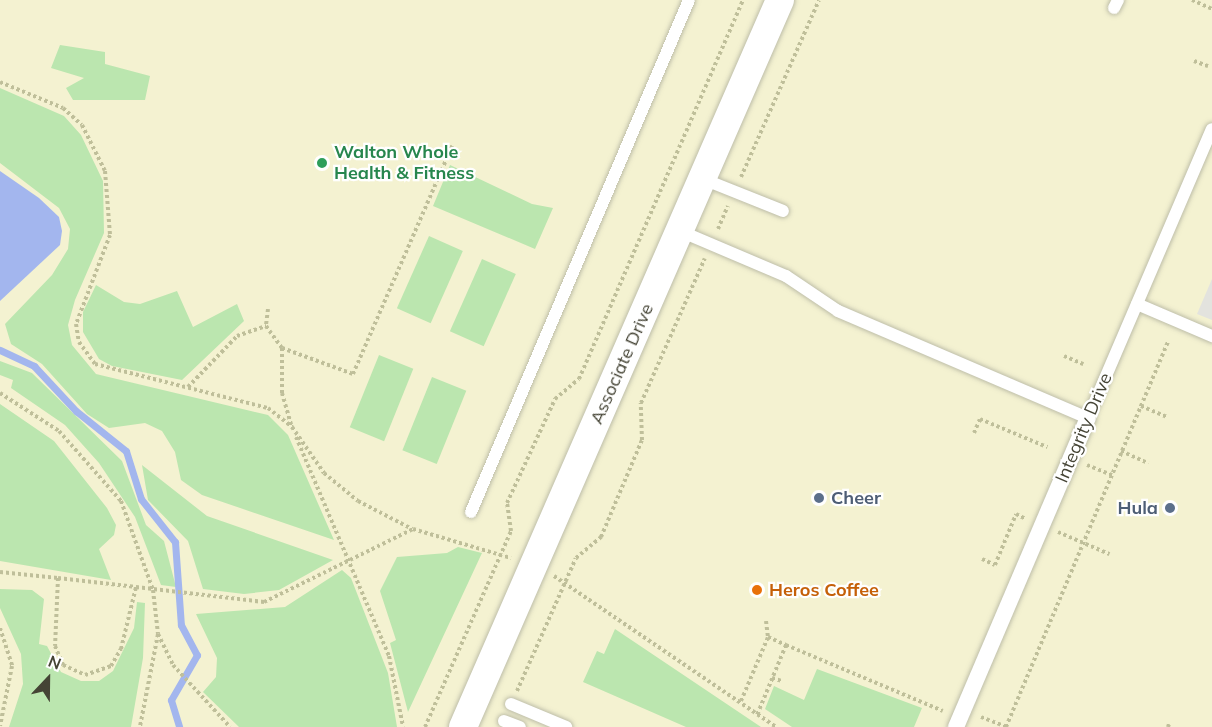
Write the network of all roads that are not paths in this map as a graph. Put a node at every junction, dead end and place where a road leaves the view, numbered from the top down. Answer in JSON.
{"nodes":[{"id":1,"x":689,"y":0,"type":"edge"},
{"id":2,"x":780,"y":0,"type":"edge"},
{"id":3,"x":1212,"y":129,"type":"edge"},
{"id":4,"x":703,"y":179,"type":"junction"},
{"id":5,"x":783,"y":211,"type":"dead end"},
{"id":6,"x":681,"y":231,"type":"junction"},
{"id":7,"x":1137,"y":304,"type":"junction"},
{"id":8,"x":1212,"y":336,"type":"edge"},
{"id":9,"x":1088,"y":418,"type":"junction"},
{"id":10,"x":471,"y":512,"type":"dead end"},
{"id":11,"x":511,"y":704,"type":"road end"},
{"id":12,"x":960,"y":718,"type":"edge"},
{"id":13,"x":504,"y":720,"type":"dead end"},
{"id":14,"x":463,"y":727,"type":"edge"},
{"id":15,"x":520,"y":727,"type":"edge"},
{"id":16,"x":566,"y":727,"type":"edge"}],
"edges":[{"from":1,"to":10,"type":"lane"},
{"from":2,"to":4,"type":"street","name":"Associate Drive"},
{"from":3,"to":7,"type":"lane","name":"Integrity Drive"},
{"from":4,"to":5,"type":"lane"},
{"from":4,"to":6,"type":"street","name":"Associate Drive"},
{"from":6,"to":9,"type":"lane"},
{"from":6,"to":14,"type":"street","name":"Associate Drive"},
{"from":7,"to":8,"type":"lane"},
{"from":7,"to":9,"type":"lane","name":"Integrity Drive"},
{"from":9,"to":12,"type":"street","name":"Integrity Drive"},
{"from":11,"to":16,"type":"lane"},
{"from":13,"to":15,"type":"lane"}]}
